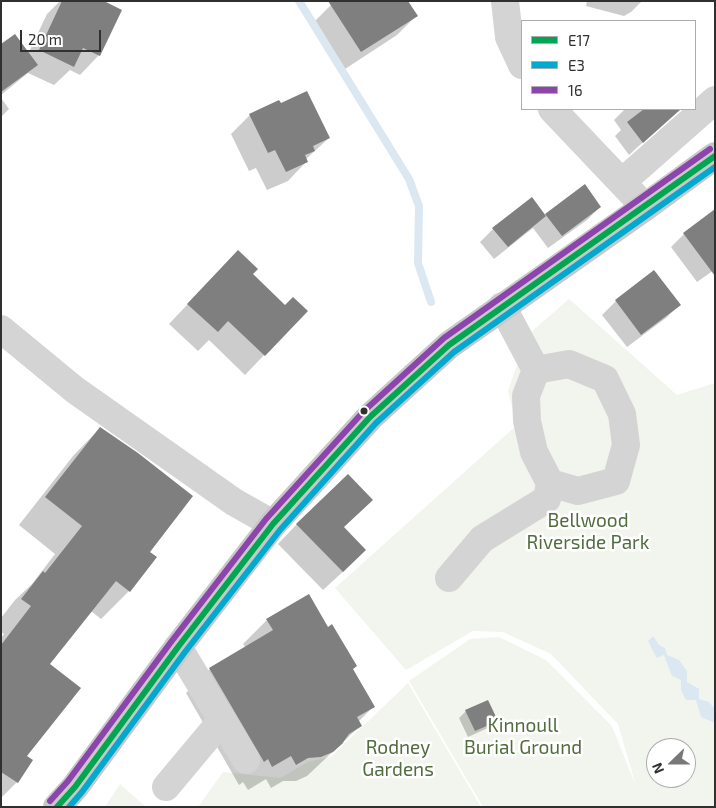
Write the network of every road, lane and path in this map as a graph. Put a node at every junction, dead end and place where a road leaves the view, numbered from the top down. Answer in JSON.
{"nodes":[{"id":1,"x":505,"y":1,"type":"edge"},
{"id":2,"x":521,"y":63,"type":"edge"},
{"id":3,"x":715,"y":100,"type":"edge"},
{"id":4,"x":553,"y":110,"type":"edge"},
{"id":5,"x":715,"y":156,"type":"edge"},
{"id":6,"x":622,"y":182,"type":"junction"},
{"id":7,"x":645,"y":207,"type":"junction"},
{"id":8,"x":502,"y":306,"type":"junction"},
{"id":9,"x":1,"y":329,"type":"edge"},
{"id":10,"x":536,"y":370,"type":"junction"},
{"id":11,"x":550,"y":483,"type":"junction"},
{"id":12,"x":273,"y":524,"type":"junction"},
{"id":13,"x":449,"y":578,"type":"dead end"},
{"id":14,"x":178,"y":647,"type":"junction"},
{"id":15,"x":222,"y":720,"type":"junction"},
{"id":16,"x":246,"y":760,"type":"dead end"},
{"id":17,"x":166,"y":787,"type":"dead end"},
{"id":18,"x":58,"y":807,"type":"edge"}],
"edges":[{"from":1,"to":2,"type":"street"},
{"from":3,"to":6,"type":"street"},
{"from":4,"to":6,"type":"street"},
{"from":5,"to":7,"type":"main road"},
{"from":6,"to":7,"type":"street"},
{"from":7,"to":8,"type":"main road"},
{"from":8,"to":10,"type":"street"},
{"from":8,"to":12,"type":"main road"},
{"from":9,"to":12,"type":"street"},
{"from":10,"to":11,"type":"street"},
{"from":10,"to":11,"type":"street"},
{"from":11,"to":13,"type":"street"},
{"from":12,"to":14,"type":"main road"},
{"from":14,"to":15,"type":"street"},
{"from":14,"to":18,"type":"main road"},
{"from":15,"to":16,"type":"street"},
{"from":15,"to":17,"type":"street"}]}
